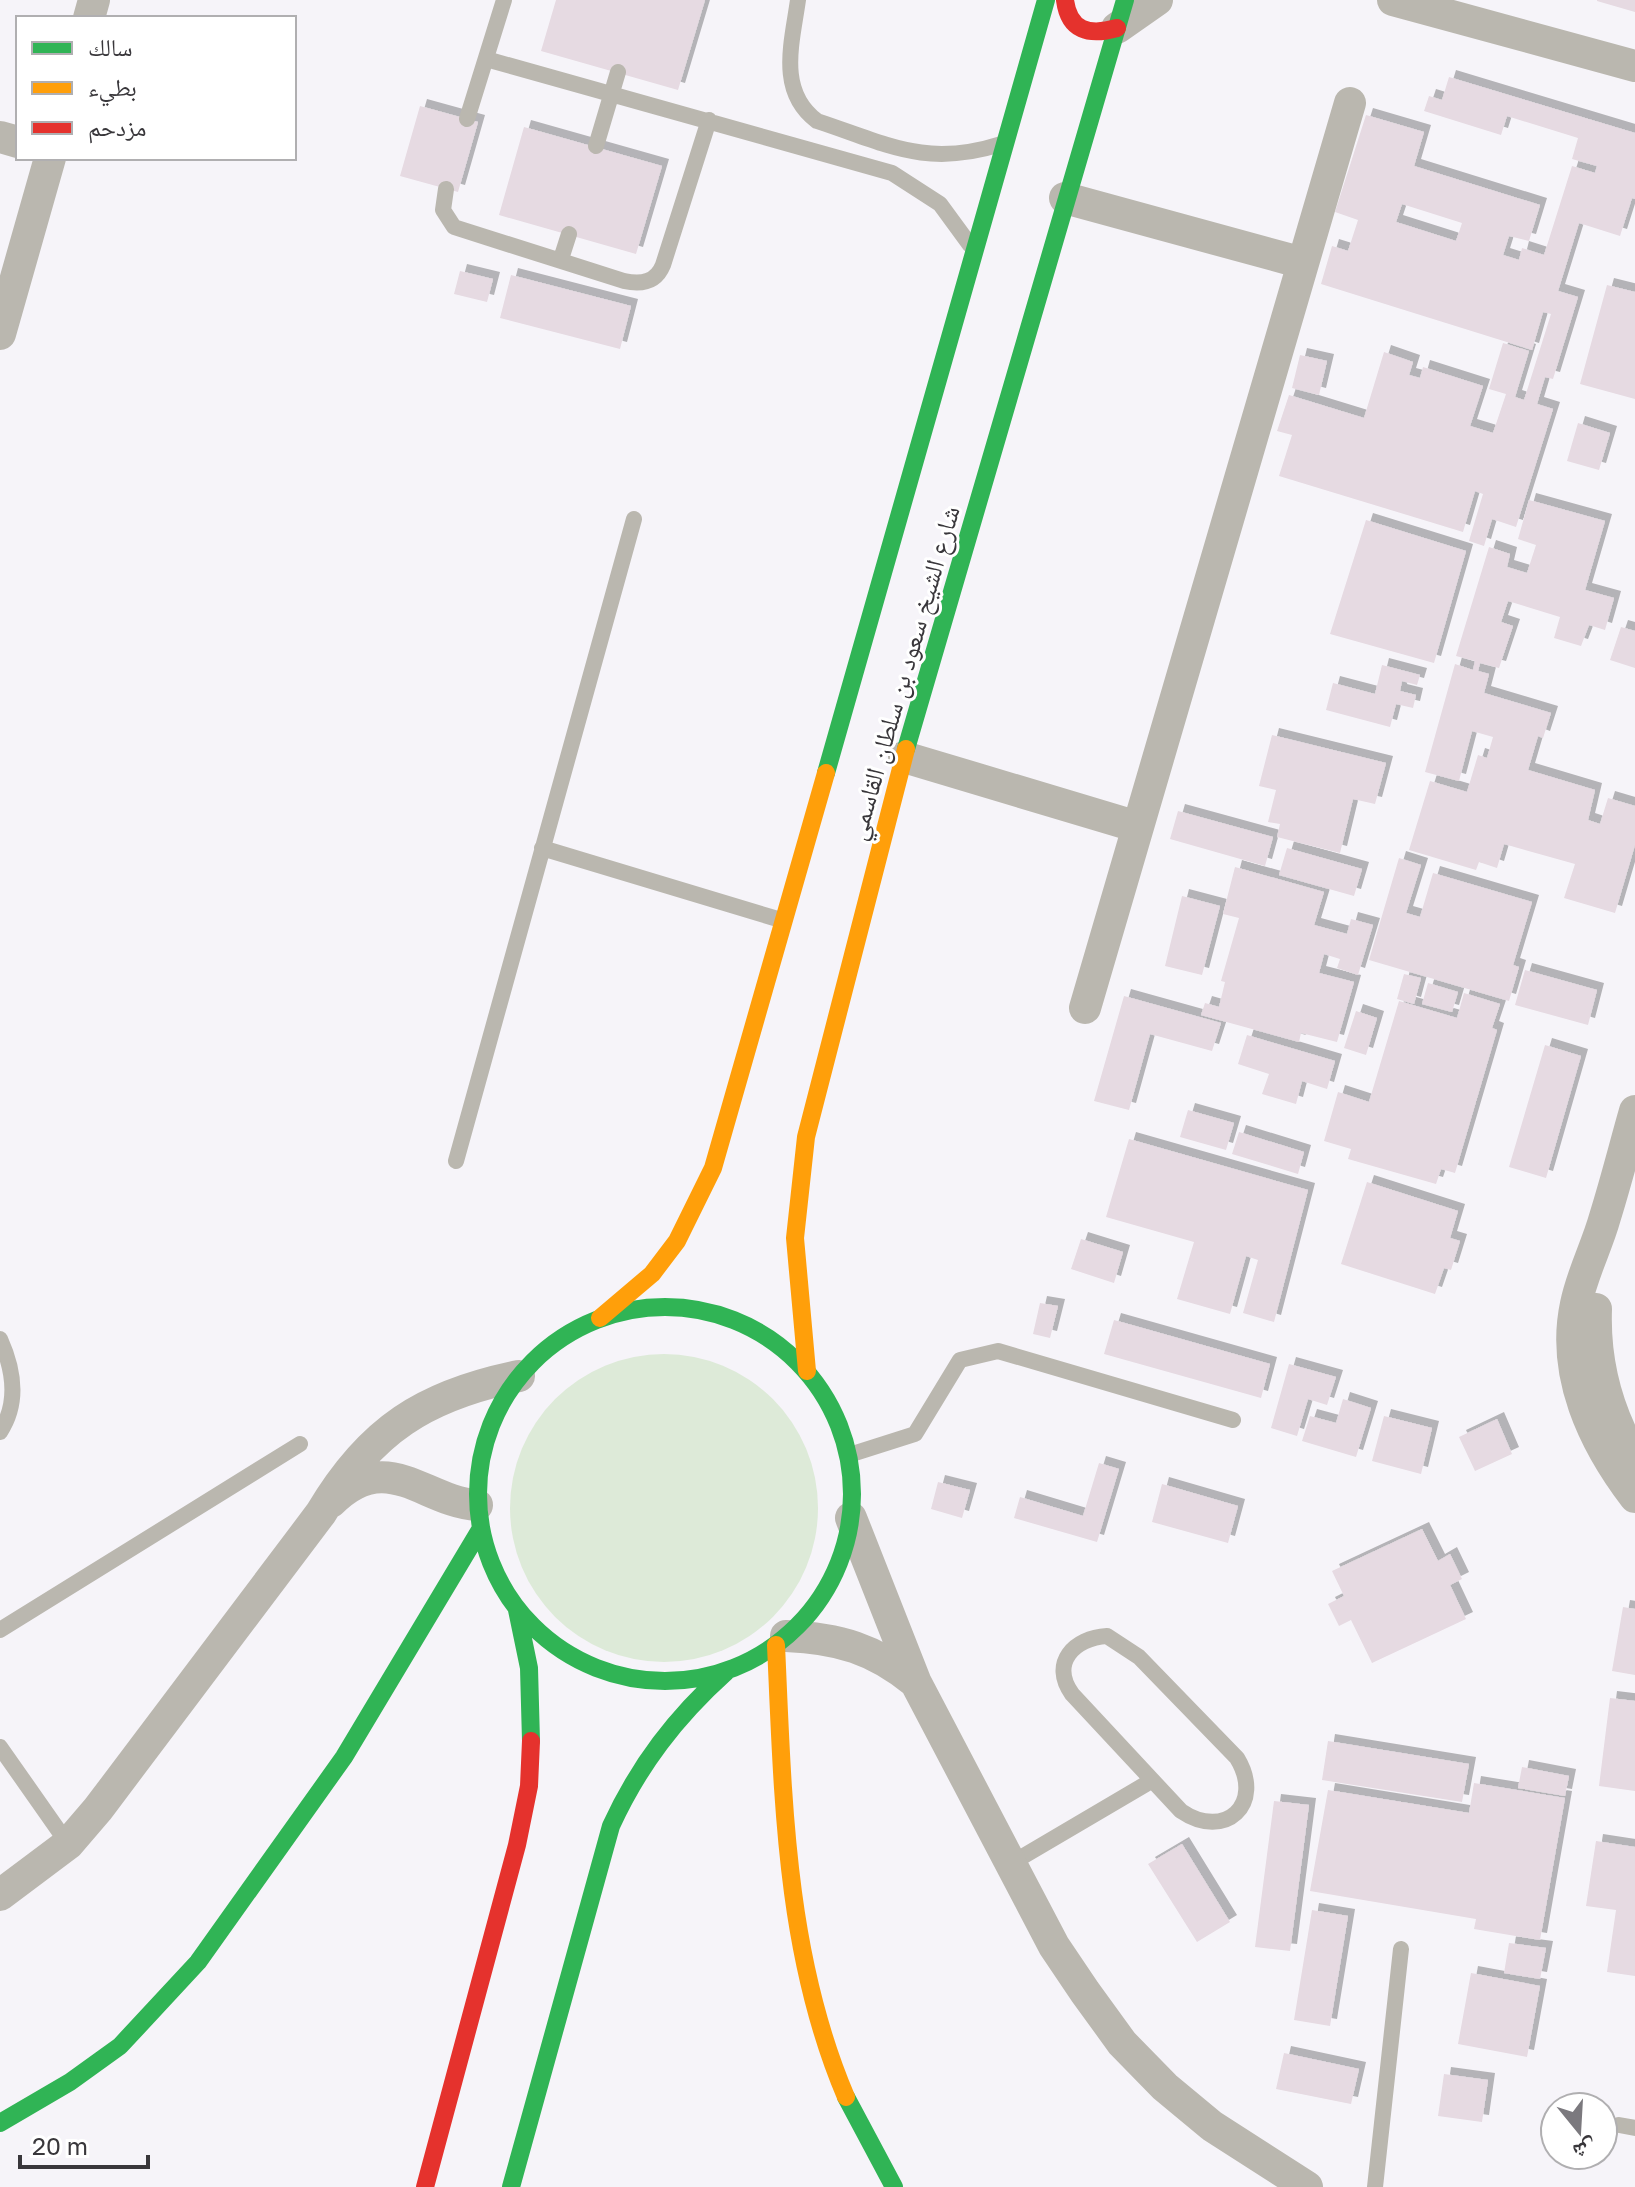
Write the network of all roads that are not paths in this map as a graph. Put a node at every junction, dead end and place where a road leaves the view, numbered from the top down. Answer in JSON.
{"nodes":[{"id":1,"x":504,"y":0,"type":"edge"},
{"id":2,"x":798,"y":0,"type":"edge"},
{"id":3,"x":1046,"y":0,"type":"edge"},
{"id":4,"x":1065,"y":0,"type":"edge"},
{"id":5,"x":1157,"y":0,"type":"edge"},
{"id":6,"x":1393,"y":0,"type":"edge"},
{"id":7,"x":1121,"y":14,"type":"edge"},
{"id":8,"x":486,"y":59,"type":"junction"},
{"id":9,"x":1635,"y":66,"type":"edge"},
{"id":10,"x":618,"y":72,"type":"dead end"},
{"id":11,"x":610,"y":93,"type":"junction"},
{"id":12,"x":1350,"y":103,"type":"dead end"},
{"id":13,"x":467,"y":119,"type":"dead end"},
{"id":14,"x":709,"y":120,"type":"junction"},
{"id":15,"x":1003,"y":143,"type":"junction"},
{"id":16,"x":596,"y":146,"type":"dead end"},
{"id":17,"x":49,"y":160,"type":"edge"},
{"id":18,"x":446,"y":189,"type":"dead end"},
{"id":19,"x":1065,"y":198,"type":"junction"},
{"id":20,"x":569,"y":234,"type":"dead end"},
{"id":21,"x":972,"y":249,"type":"junction"},
{"id":22,"x":561,"y":259,"type":"junction"},
{"id":23,"x":1303,"y":263,"type":"junction"},
{"id":24,"x":0,"y":334,"type":"edge"},
{"id":25,"x":634,"y":519,"type":"dead end"},
{"id":26,"x":904,"y":757,"type":"junction"},
{"id":27,"x":1138,"y":827,"type":"junction"},
{"id":28,"x":542,"y":848,"type":"junction"},
{"id":29,"x":781,"y":920,"type":"junction"},
{"id":30,"x":1085,"y":1008,"type":"dead end"},
{"id":31,"x":1635,"y":1111,"type":"edge"},
{"id":32,"x":456,"y":1161,"type":"dead end"},
{"id":33,"x":600,"y":1318,"type":"junction"},
{"id":34,"x":0,"y":1339,"type":"edge"},
{"id":35,"x":807,"y":1371,"type":"junction"},
{"id":36,"x":519,"y":1376,"type":"junction"},
{"id":37,"x":1233,"y":1420,"type":"dead end"},
{"id":38,"x":0,"y":1432,"type":"edge"},
{"id":39,"x":300,"y":1444,"type":"dead end"},
{"id":40,"x":849,"y":1455,"type":"junction"},
{"id":41,"x":1630,"y":1473,"type":"edge"},
{"id":42,"x":321,"y":1513,"type":"junction"},
{"id":43,"x":479,"y":1518,"type":"junction"},
{"id":44,"x":851,"y":1518,"type":"junction"},
{"id":45,"x":517,"y":1610,"type":"junction"},
{"id":46,"x":0,"y":1630,"type":"edge"},
{"id":47,"x":781,"y":1640,"type":"junction"},
{"id":48,"x":729,"y":1670,"type":"junction"},
{"id":49,"x":916,"y":1683,"type":"junction"},
{"id":50,"x":0,"y":1747,"type":"edge"},
{"id":51,"x":1151,"y":1781,"type":"junction"},
{"id":52,"x":68,"y":1844,"type":"junction"},
{"id":53,"x":1010,"y":1864,"type":"junction"},
{"id":54,"x":0,"y":1895,"type":"edge"},
{"id":55,"x":1401,"y":1949,"type":"dead end"},
{"id":56,"x":0,"y":2123,"type":"edge"},
{"id":57,"x":425,"y":2187,"type":"edge"},
{"id":58,"x":511,"y":2187,"type":"edge"},
{"id":59,"x":894,"y":2187,"type":"edge"},
{"id":60,"x":1307,"y":2187,"type":"edge"},
{"id":61,"x":1375,"y":2187,"type":"edge"}],
"edges":[{"from":1,"to":8,"type":"lane"},
{"from":2,"to":15,"type":"lane"},
{"from":3,"to":15,"type":"main road","name":"شارع الشيخ سعود بن سلطان القاسمي"},
{"from":4,"to":7,"type":"main road"},
{"from":5,"to":7,"type":"street"},
{"from":6,"to":9,"type":"street"},
{"from":7,"to":19,"type":"main road","name":"شارع الشيخ سعود بن سلطان القاسمي"},
{"from":8,"to":11,"type":"lane"},
{"from":8,"to":13,"type":"lane"},
{"from":10,"to":11,"type":"lane"},
{"from":11,"to":14,"type":"lane"},
{"from":11,"to":16,"type":"lane"},
{"from":12,"to":23,"type":"street"},
{"from":14,"to":21,"type":"lane"},
{"from":14,"to":22,"type":"lane"},
{"from":15,"to":21,"type":"main road","name":"شارع الشيخ سعود بن سلطان القاسمي"},
{"from":17,"to":24,"type":"street"},
{"from":18,"to":22,"type":"lane"},
{"from":19,"to":23,"type":"street"},
{"from":19,"to":26,"type":"main road","name":"شارع الشيخ سعود بن سلطان القاسمي"},
{"from":20,"to":22,"type":"lane"},
{"from":21,"to":29,"type":"main road","name":"شارع الشيخ سعود بن سلطان القاسمي"},
{"from":23,"to":27,"type":"street"},
{"from":25,"to":28,"type":"lane"},
{"from":26,"to":27,"type":"street"},
{"from":26,"to":35,"type":"main road","name":"شارع الشيخ سعود بن سلطان القاسمي"},
{"from":27,"to":30,"type":"street"},
{"from":28,"to":29,"type":"lane"},
{"from":28,"to":32,"type":"lane"},
{"from":29,"to":33,"type":"main road","name":"شارع الشيخ سعود بن سلطان القاسمي"},
{"from":31,"to":41,"type":"street"},
{"from":33,"to":35,"type":"main road"},
{"from":33,"to":36,"type":"main road"},
{"from":34,"to":38,"type":"lane"},
{"from":35,"to":40,"type":"main road"},
{"from":36,"to":42,"type":"street"},
{"from":36,"to":43,"type":"main road"},
{"from":37,"to":40,"type":"lane"},
{"from":39,"to":46,"type":"lane"},
{"from":40,"to":44,"type":"main road"},
{"from":42,"to":43,"type":"street"},
{"from":42,"to":52,"type":"street"},
{"from":43,"to":45,"type":"main road"},
{"from":43,"to":56,"type":"main road"},
{"from":44,"to":47,"type":"main road"},
{"from":44,"to":49,"type":"street"},
{"from":45,"to":48,"type":"main road"},
{"from":45,"to":57,"type":"main road"},
{"from":47,"to":48,"type":"main road"},
{"from":47,"to":49,"type":"street"},
{"from":47,"to":59,"type":"main road"},
{"from":48,"to":58,"type":"main road"},
{"from":49,"to":53,"type":"street"},
{"from":50,"to":52,"type":"lane"},
{"from":51,"to":51,"type":"lane"},
{"from":51,"to":53,"type":"lane"},
{"from":52,"to":54,"type":"street"},
{"from":53,"to":60,"type":"street"},
{"from":55,"to":61,"type":"lane"}]}
